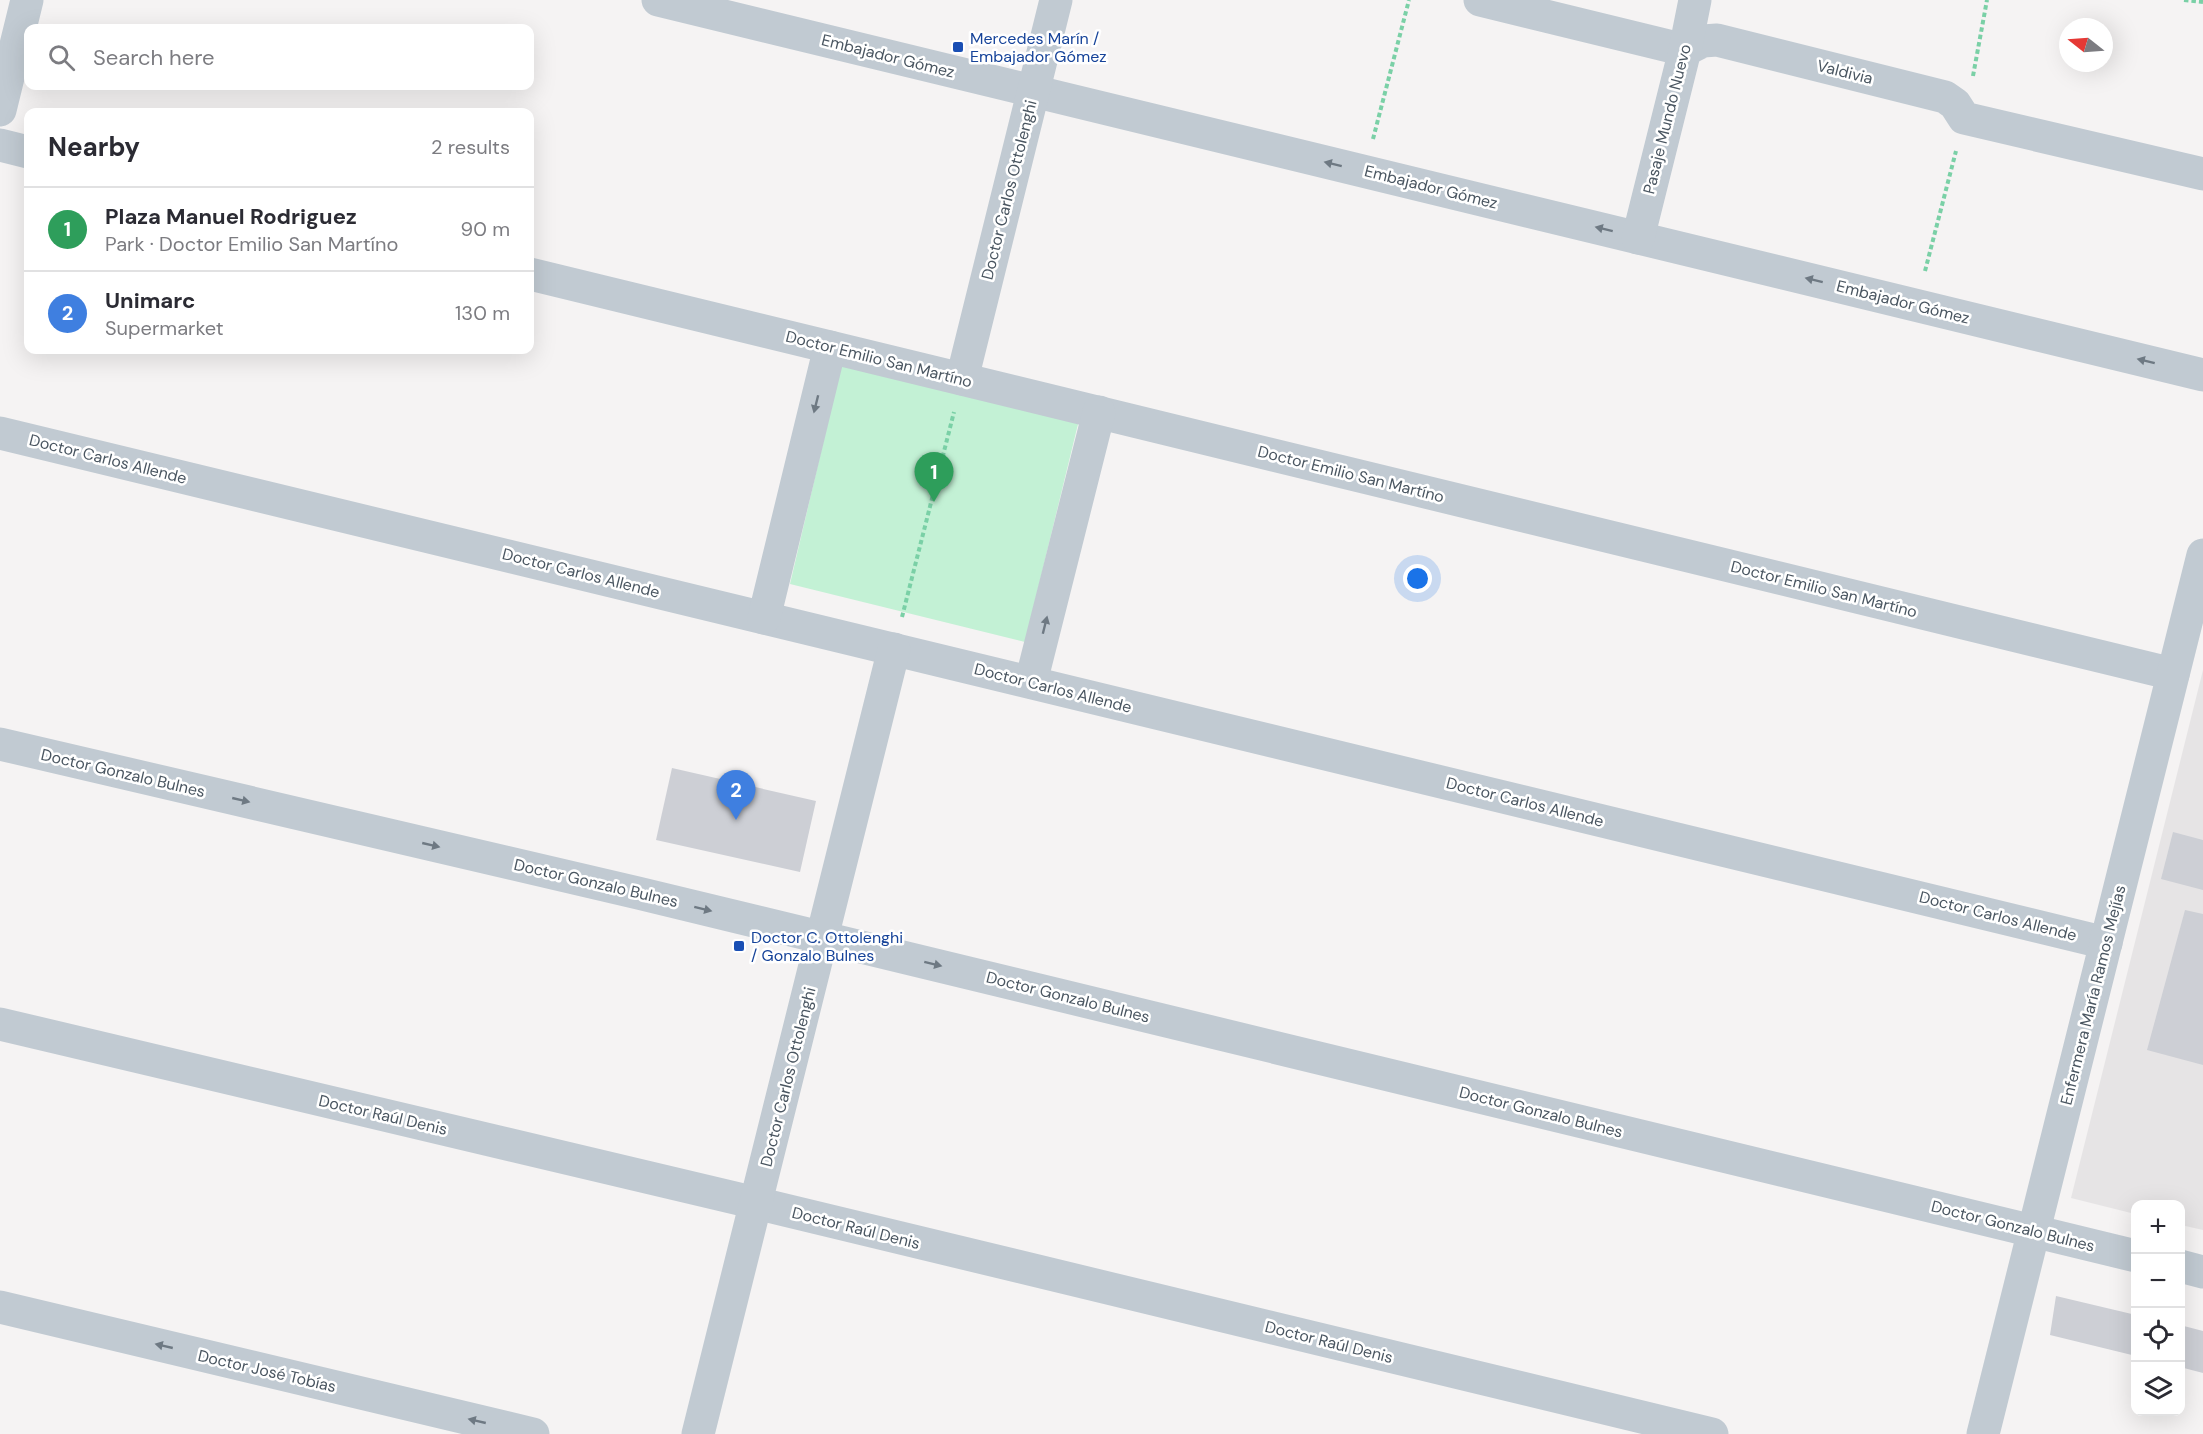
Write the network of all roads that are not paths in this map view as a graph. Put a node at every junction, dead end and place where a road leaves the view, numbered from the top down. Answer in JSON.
{"nodes":[{"id":1,"x":27,"y":0,"type":"edge"},
{"id":2,"x":658,"y":0,"type":"edge"},
{"id":3,"x":1056,"y":0,"type":"edge"},
{"id":4,"x":1480,"y":0,"type":"edge"},
{"id":5,"x":1695,"y":0,"type":"edge"},
{"id":6,"x":1685,"y":50,"type":"junction"},
{"id":7,"x":1034,"y":91,"type":"junction"},
{"id":8,"x":1,"y":103,"type":"edge"},
{"id":9,"x":0,"y":145,"type":"edge"},
{"id":10,"x":24,"y":151,"type":"edge"},
{"id":11,"x":2203,"y":174,"type":"edge"},
{"id":12,"x":1638,"y":238,"type":"junction"},
{"id":13,"x":534,"y":275,"type":"edge"},
{"id":14,"x":830,"y":347,"type":"junction"},
{"id":15,"x":2203,"y":375,"type":"edge"},
{"id":16,"x":962,"y":379,"type":"junction"},
{"id":17,"x":1099,"y":412,"type":"junction"},
{"id":18,"x":0,"y":433,"type":"edge"},
{"id":19,"x":2203,"y":555,"type":"edge"},
{"id":20,"x":764,"y":618,"type":"junction"},
{"id":21,"x":894,"y":649,"type":"junction"},
{"id":22,"x":2173,"y":674,"type":"junction"},
{"id":23,"x":1031,"y":682,"type":"junction"},
{"id":24,"x":0,"y":744,"type":"edge"},
{"id":25,"x":822,"y":938,"type":"junction"},
{"id":26,"x":2106,"y":943,"type":"junction"},
{"id":27,"x":0,"y":1024,"type":"edge"},
{"id":28,"x":756,"y":1203,"type":"junction"},
{"id":29,"x":2034,"y":1231,"type":"junction"},
{"id":30,"x":2131,"y":1255,"type":"edge"},
{"id":31,"x":2185,"y":1267,"type":"edge"},
{"id":32,"x":2203,"y":1272,"type":"edge"},
{"id":33,"x":0,"y":1308,"type":"edge"},
{"id":34,"x":533,"y":1434,"type":"edge"},
{"id":35,"x":698,"y":1434,"type":"edge"},
{"id":36,"x":1712,"y":1434,"type":"edge"},
{"id":37,"x":1983,"y":1434,"type":"edge"}],
"edges":[{"from":1,"to":8,"type":"street"},
{"from":2,"to":7,"type":"street","name":"Embajador Gómez"},
{"from":3,"to":7,"type":"street","name":"Doctor Carlos Ottolenghi"},
{"from":4,"to":6,"type":"street"},
{"from":5,"to":6,"type":"street","name":"Pasaje Mundo Nuevo"},
{"from":6,"to":11,"type":"street","name":"Valdivia"},
{"from":6,"to":12,"type":"street","name":"Pasaje Mundo Nuevo"},
{"from":12,"to":7,"type":"street","name":"Embajador Gómez","one_way":true},
{"from":7,"to":16,"type":"street","name":"Doctor Carlos Ottolenghi"},
{"from":9,"to":10,"type":"street"},
{"from":15,"to":12,"type":"street","name":"Embajador Gómez","one_way":true},
{"from":13,"to":14,"type":"street","name":"Doctor Emilio San Martíno"},
{"from":14,"to":16,"type":"street","name":"Doctor Emilio San Martíno"},
{"from":14,"to":20,"type":"street","one_way":true},
{"from":16,"to":17,"type":"street","name":"Doctor Emilio San Martíno"},
{"from":17,"to":22,"type":"street","name":"Doctor Emilio San Martíno"},
{"from":23,"to":17,"type":"street","one_way":true},
{"from":18,"to":20,"type":"street","name":"Doctor Carlos Allende"},
{"from":19,"to":22,"type":"street","name":"Enfermera María Ramos Mejías"},
{"from":20,"to":21,"type":"street","name":"Doctor Carlos Allende"},
{"from":21,"to":23,"type":"street","name":"Doctor Carlos Allende"},
{"from":21,"to":25,"type":"street","name":"Doctor Carlos Ottolenghi"},
{"from":22,"to":26,"type":"street","name":"Enfermera María Ramos Mejías"},
{"from":23,"to":26,"type":"street","name":"Doctor Carlos Allende"},
{"from":24,"to":25,"type":"street","name":"Doctor Gonzalo Bulnes","one_way":true},
{"from":25,"to":28,"type":"street","name":"Doctor Carlos Ottolenghi"},
{"from":25,"to":29,"type":"street","name":"Doctor Gonzalo Bulnes","one_way":true},
{"from":26,"to":29,"type":"street","name":"Enfermera María Ramos Mejías"},
{"from":27,"to":28,"type":"street","name":"Doctor Raúl Denis"},
{"from":28,"to":35,"type":"street","name":"Doctor Carlos Ottolenghi"},
{"from":28,"to":36,"type":"street","name":"Doctor Raúl Denis"},
{"from":29,"to":30,"type":"street","name":"Doctor Gonzalo Bulnes"},
{"from":29,"to":37,"type":"street","name":"Enfermera María Ramos Mejías"},
{"from":31,"to":32,"type":"street"},
{"from":34,"to":33,"type":"street","name":"Doctor José Tobías","one_way":true}]}
